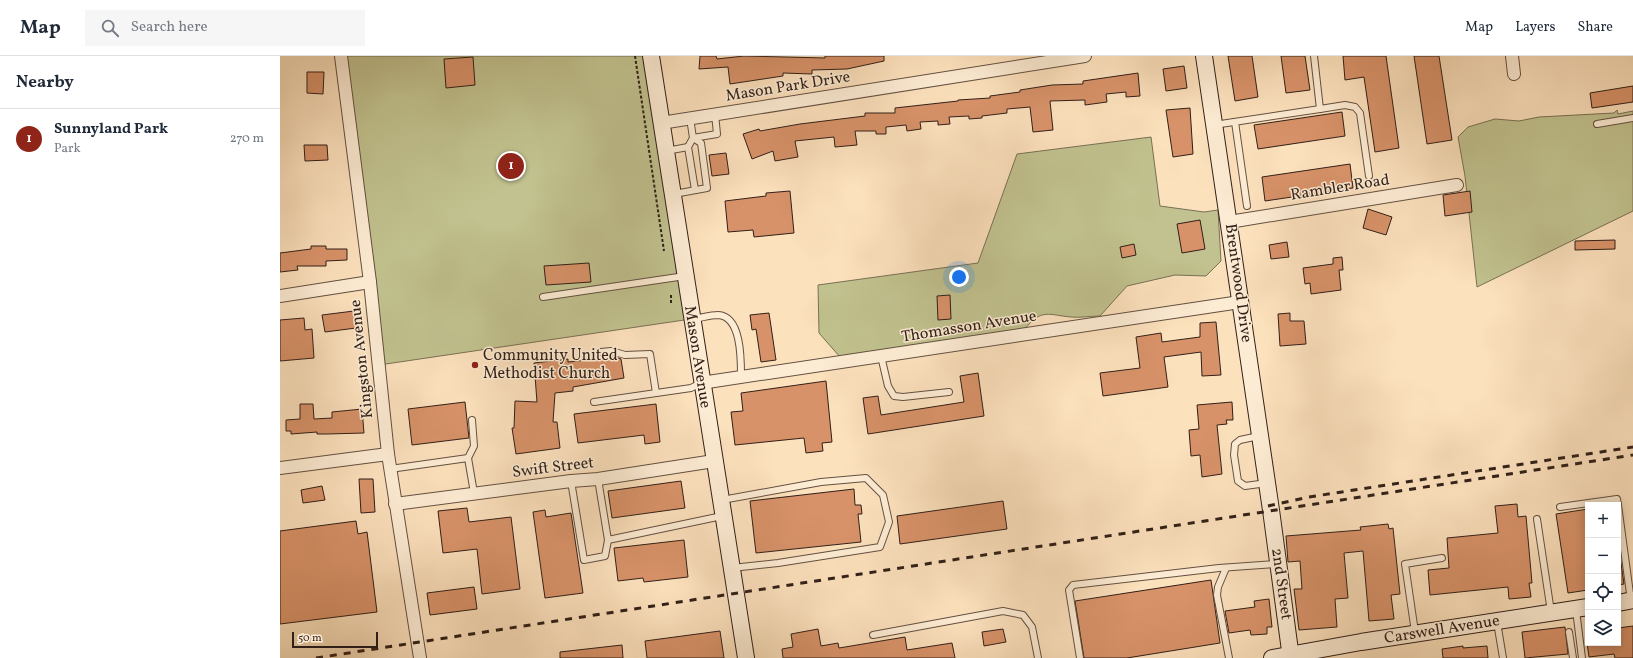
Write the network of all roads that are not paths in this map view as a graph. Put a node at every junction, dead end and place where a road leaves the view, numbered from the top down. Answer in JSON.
{"nodes":[{"id":1,"x":341,"y":56,"type":"edge"},
{"id":2,"x":651,"y":56,"type":"edge"},
{"id":3,"x":1085,"y":56,"type":"edge"},
{"id":4,"x":1204,"y":56,"type":"edge"},
{"id":5,"x":1314,"y":56,"type":"edge"},
{"id":6,"x":1512,"y":56,"type":"edge"},
{"id":7,"x":1514,"y":74,"type":"dead end"},
{"id":8,"x":1320,"y":109,"type":"junction"},
{"id":9,"x":715,"y":114,"type":"junction"},
{"id":10,"x":690,"y":118,"type":"junction"},
{"id":11,"x":1633,"y":118,"type":"edge"},
{"id":12,"x":1235,"y":122,"type":"junction"},
{"id":13,"x":661,"y":123,"type":"junction"},
{"id":14,"x":1597,"y":124,"type":"dead end"},
{"id":15,"x":1214,"y":125,"type":"junction"},
{"id":16,"x":693,"y":138,"type":"junction"},
{"id":17,"x":688,"y":147,"type":"junction"},
{"id":18,"x":665,"y":151,"type":"junction"},
{"id":19,"x":1369,"y":176,"type":"dead end"},
{"id":20,"x":1457,"y":185,"type":"dead end"},
{"id":21,"x":695,"y":190,"type":"junction"},
{"id":22,"x":672,"y":194,"type":"junction"},
{"id":23,"x":1247,"y":206,"type":"dead end"},
{"id":24,"x":1229,"y":222,"type":"junction"},
{"id":25,"x":685,"y":276,"type":"junction"},
{"id":26,"x":370,"y":282,"type":"junction"},
{"id":27,"x":280,"y":296,"type":"edge"},
{"id":28,"x":543,"y":297,"type":"dead end"},
{"id":29,"x":1240,"y":302,"type":"junction"},
{"id":30,"x":691,"y":319,"type":"junction"},
{"id":31,"x":601,"y":352,"type":"dead end"},
{"id":32,"x":881,"y":356,"type":"junction"},
{"id":33,"x":741,"y":378,"type":"junction"},
{"id":34,"x":702,"y":383,"type":"junction"},
{"id":35,"x":949,"y":392,"type":"dead end"},
{"id":36,"x":656,"y":393,"type":"junction"},
{"id":37,"x":594,"y":402,"type":"dead end"},
{"id":38,"x":472,"y":420,"type":"dead end"},
{"id":39,"x":1260,"y":436,"type":"junction"},
{"id":40,"x":388,"y":454,"type":"junction"},
{"id":41,"x":468,"y":458,"type":"junction"},
{"id":42,"x":714,"y":461,"type":"junction"},
{"id":43,"x":280,"y":468,"type":"edge"},
{"id":44,"x":390,"y":469,"type":"junction"},
{"id":45,"x":598,"y":479,"type":"junction"},
{"id":46,"x":572,"y":480,"type":"junction"},
{"id":47,"x":1267,"y":483,"type":"junction"},
{"id":48,"x":474,"y":493,"type":"junction"},
{"id":49,"x":720,"y":500,"type":"junction"},
{"id":50,"x":1596,"y":502,"type":"edge"},
{"id":51,"x":1618,"y":502,"type":"edge"},
{"id":52,"x":1585,"y":503,"type":"edge"},
{"id":53,"x":396,"y":504,"type":"junction"},
{"id":54,"x":1560,"y":507,"type":"dead end"},
{"id":55,"x":1271,"y":510,"type":"joint"},
{"id":56,"x":722,"y":516,"type":"junction"},
{"id":57,"x":1537,"y":519,"type":"dead end"},
{"id":58,"x":1621,"y":537,"type":"edge"},
{"id":59,"x":608,"y":540,"type":"junction"},
{"id":60,"x":1442,"y":558,"type":"dead end"},
{"id":61,"x":1278,"y":564,"type":"junction"},
{"id":62,"x":731,"y":568,"type":"junction"},
{"id":63,"x":1226,"y":568,"type":"junction"},
{"id":64,"x":1627,"y":601,"type":"edge"},
{"id":65,"x":1582,"y":608,"type":"edge"},
{"id":66,"x":1551,"y":613,"type":"junction"},
{"id":67,"x":1497,"y":621,"type":"junction"},
{"id":68,"x":1569,"y":632,"type":"dead end"},
{"id":69,"x":1415,"y":634,"type":"junction"},
{"id":70,"x":873,"y":635,"type":"dead end"},
{"id":71,"x":1291,"y":657,"type":"edge"},
{"id":72,"x":420,"y":658,"type":"edge"},
{"id":73,"x":746,"y":658,"type":"edge"},
{"id":74,"x":1038,"y":658,"type":"edge"},
{"id":75,"x":1080,"y":658,"type":"edge"},
{"id":76,"x":1229,"y":658,"type":"edge"},
{"id":77,"x":1272,"y":658,"type":"edge"},
{"id":78,"x":1503,"y":658,"type":"edge"},
{"id":79,"x":1573,"y":658,"type":"edge"},
{"id":80,"x":1582,"y":658,"type":"edge"}],
"edges":[{"from":1,"to":26,"type":"street","name":"Kingston Avenue"},
{"from":2,"to":13,"type":"street","name":"Mason Avenue"},
{"from":3,"to":9,"type":"street","name":"Mason Park Drive"},
{"from":4,"to":15,"type":"street","name":"Brentwood Drive"},
{"from":5,"to":8,"type":"lane"},
{"from":6,"to":7,"type":"street"},
{"from":8,"to":12,"type":"lane"},
{"from":8,"to":19,"type":"lane"},
{"from":9,"to":10,"type":"street","name":"Mason Park Drive"},
{"from":9,"to":16,"type":"lane"},
{"from":10,"to":13,"type":"street","name":"Mason Park Drive"},
{"from":10,"to":16,"type":"lane"},
{"from":11,"to":14,"type":"lane"},
{"from":12,"to":15,"type":"lane"},
{"from":12,"to":23,"type":"lane"},
{"from":13,"to":18,"type":"street","name":"Mason Avenue"},
{"from":15,"to":24,"type":"street","name":"Brentwood Drive"},
{"from":16,"to":17,"type":"lane"},
{"from":16,"to":21,"type":"lane"},
{"from":17,"to":18,"type":"lane"},
{"from":17,"to":21,"type":"lane"},
{"from":18,"to":22,"type":"street","name":"Mason Avenue"},
{"from":20,"to":24,"type":"street","name":"Rambler Road"},
{"from":21,"to":22,"type":"lane"},
{"from":22,"to":25,"type":"street","name":"Mason Avenue"},
{"from":24,"to":29,"type":"street","name":"Brentwood Drive"},
{"from":25,"to":28,"type":"lane"},
{"from":25,"to":30,"type":"street","name":"Mason Avenue"},
{"from":26,"to":27,"type":"street"},
{"from":26,"to":40,"type":"street","name":"Kingston Avenue"},
{"from":29,"to":32,"type":"street","name":"Thomasson Avenue"},
{"from":29,"to":39,"type":"street","name":"Brentwood Drive"},
{"from":30,"to":33,"type":"lane"},
{"from":30,"to":34,"type":"street","name":"Mason Avenue"},
{"from":31,"to":36,"type":"lane"},
{"from":32,"to":33,"type":"street","name":"Thomasson Avenue"},
{"from":32,"to":35,"type":"lane"},
{"from":33,"to":34,"type":"street","name":"Thomasson Avenue"},
{"from":34,"to":36,"type":"lane"},
{"from":34,"to":42,"type":"street","name":"Mason Avenue"},
{"from":36,"to":37,"type":"lane"},
{"from":38,"to":41,"type":"lane"},
{"from":39,"to":47,"type":"street","name":"Brentwood Drive"},
{"from":39,"to":47,"type":"lane"},
{"from":40,"to":43,"type":"street"},
{"from":40,"to":44,"type":"street","name":"Kingston Avenue"},
{"from":41,"to":44,"type":"lane"},
{"from":41,"to":48,"type":"lane"},
{"from":42,"to":45,"type":"street","name":"Swift Street"},
{"from":42,"to":49,"type":"street","name":"Mason Avenue"},
{"from":44,"to":53,"type":"street","name":"Kingston Avenue"},
{"from":45,"to":46,"type":"street","name":"Swift Street"},
{"from":45,"to":59,"type":"lane"},
{"from":46,"to":48,"type":"street","name":"Swift Street"},
{"from":46,"to":59,"type":"lane"},
{"from":47,"to":55,"type":"street","name":"Brentwood Drive"},
{"from":48,"to":53,"type":"street","name":"Swift Street"},
{"from":49,"to":56,"type":"street","name":"Mason Avenue"},
{"from":49,"to":62,"type":"lane"},
{"from":50,"to":51,"type":"lane"},
{"from":52,"to":54,"type":"lane"},
{"from":53,"to":72,"type":"street","name":"Kingston Avenue"},
{"from":55,"to":61,"type":"street","name":"2nd Street"},
{"from":56,"to":59,"type":"lane"},
{"from":56,"to":62,"type":"street","name":"Mason Avenue"},
{"from":57,"to":66,"type":"lane"},
{"from":58,"to":64,"type":"lane"},
{"from":60,"to":69,"type":"lane"},
{"from":61,"to":63,"type":"lane"},
{"from":61,"to":71,"type":"street","name":"2nd Street"},
{"from":62,"to":73,"type":"street","name":"Mason Avenue"},
{"from":63,"to":75,"type":"lane"},
{"from":63,"to":76,"type":"lane"},
{"from":65,"to":66,"type":"street","name":"Carswell Avenue"},
{"from":65,"to":80,"type":"lane"},
{"from":66,"to":67,"type":"street","name":"Carswell Avenue"},
{"from":67,"to":69,"type":"street","name":"Carswell Avenue"},
{"from":67,"to":78,"type":"lane"},
{"from":68,"to":79,"type":"lane"},
{"from":69,"to":71,"type":"street","name":"Carswell Avenue"},
{"from":70,"to":74,"type":"lane"},
{"from":71,"to":77,"type":"street","name":"Carswell Avenue"}]}
